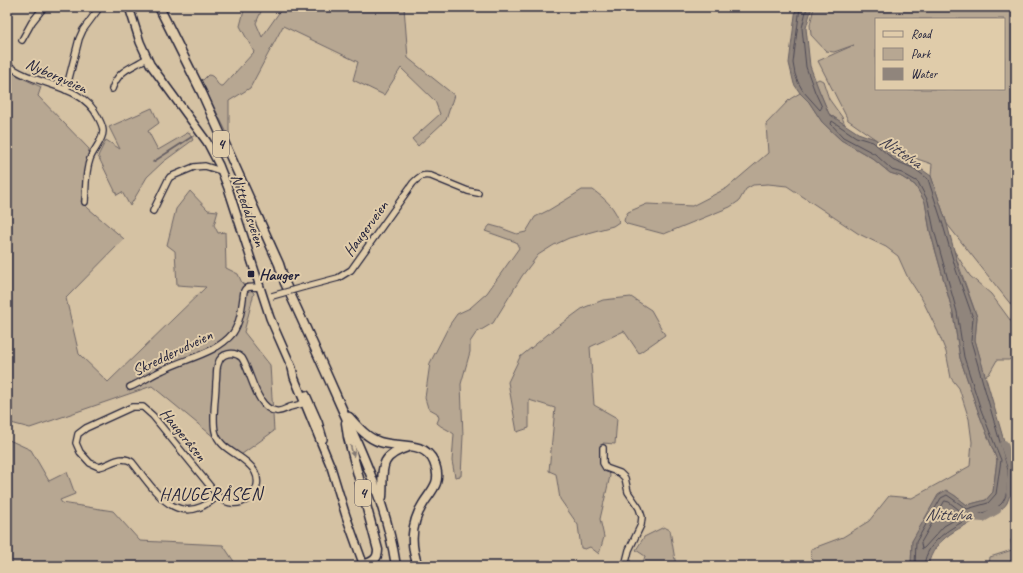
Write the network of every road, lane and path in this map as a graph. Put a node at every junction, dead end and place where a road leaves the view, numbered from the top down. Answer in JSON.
{"nodes":[{"id":1,"x":44,"y":7,"type":"edge"},
{"id":2,"x":117,"y":7,"type":"edge"},
{"id":3,"x":125,"y":7,"type":"edge"},
{"id":4,"x":129,"y":7,"type":"edge"},
{"id":5,"x":154,"y":7,"type":"edge"},
{"id":6,"x":159,"y":7,"type":"edge"},
{"id":7,"x":97,"y":11,"type":"dead end"},
{"id":8,"x":22,"y":40,"type":"dead end"},
{"id":9,"x":147,"y":58,"type":"junction"},
{"id":10,"x":7,"y":64,"type":"edge"},
{"id":11,"x":66,"y":90,"type":"junction"},
{"id":12,"x":112,"y":90,"type":"dead end"},
{"id":13,"x":221,"y":171,"type":"junction"},
{"id":14,"x":478,"y":193,"type":"dead end"},
{"id":15,"x":85,"y":202,"type":"dead end"},
{"id":16,"x":153,"y":211,"type":"dead end"},
{"id":17,"x":285,"y":283,"type":"junction"},
{"id":18,"x":260,"y":287,"type":"junction"},
{"id":19,"x":263,"y":299,"type":"junction"},
{"id":20,"x":130,"y":387,"type":"dead end"},
{"id":21,"x":305,"y":401,"type":"junction"},
{"id":22,"x":344,"y":412,"type":"junction"},
{"id":23,"x":411,"y":446,"type":"junction"},
{"id":24,"x":603,"y":448,"type":"dead end"},
{"id":25,"x":218,"y":496,"type":"junction"},
{"id":26,"x":382,"y":505,"type":"junction"},
{"id":27,"x":364,"y":565,"type":"edge"},
{"id":28,"x":396,"y":566,"type":"edge"},
{"id":29,"x":418,"y":566,"type":"edge"},
{"id":30,"x":625,"y":566,"type":"edge"}],
"edges":[{"from":1,"to":8,"type":"street"},
{"from":2,"to":3,"type":"street"},
{"from":4,"to":9,"type":"main road","name":"Nittedalsveien"},
{"from":5,"to":17,"type":"highway","number":"4"},
{"from":6,"to":17,"type":"highway","number":"4"},
{"from":7,"to":11,"type":"street"},
{"from":9,"to":12,"type":"street"},
{"from":9,"to":13,"type":"main road","name":"Nittedalsveien"},
{"from":10,"to":11,"type":"street","name":"Nyborgveien"},
{"from":11,"to":15,"type":"street","name":"Nyborgveien"},
{"from":13,"to":16,"type":"street"},
{"from":13,"to":18,"type":"main road","name":"Nittedalsveien"},
{"from":14,"to":19,"type":"street","name":"Haugerveien","bridge":true},
{"from":17,"to":22,"type":"highway","number":"4"},
{"from":18,"to":19,"type":"main road","name":"Nittedalsveien"},
{"from":18,"to":20,"type":"street","name":"Skredderudveien"},
{"from":19,"to":21,"type":"main road","name":"Nittedalsveien"},
{"from":21,"to":25,"type":"street","name":"Haugeråsen"},
{"from":21,"to":27,"type":"main road","name":"Nittedalsveien"},
{"from":22,"to":23,"type":"highway","number":"4"},
{"from":22,"to":26,"type":"highway","number":"4"},
{"from":22,"to":27,"type":"highway","number":"4","one_way":true},
{"from":23,"to":26,"type":"highway","number":"4"},
{"from":23,"to":29,"type":"highway","number":"4"},
{"from":24,"to":30,"type":"street"},
{"from":25,"to":25,"type":"street","name":"Haugeråsen"},
{"from":26,"to":28,"type":"highway","number":"4"}]}
